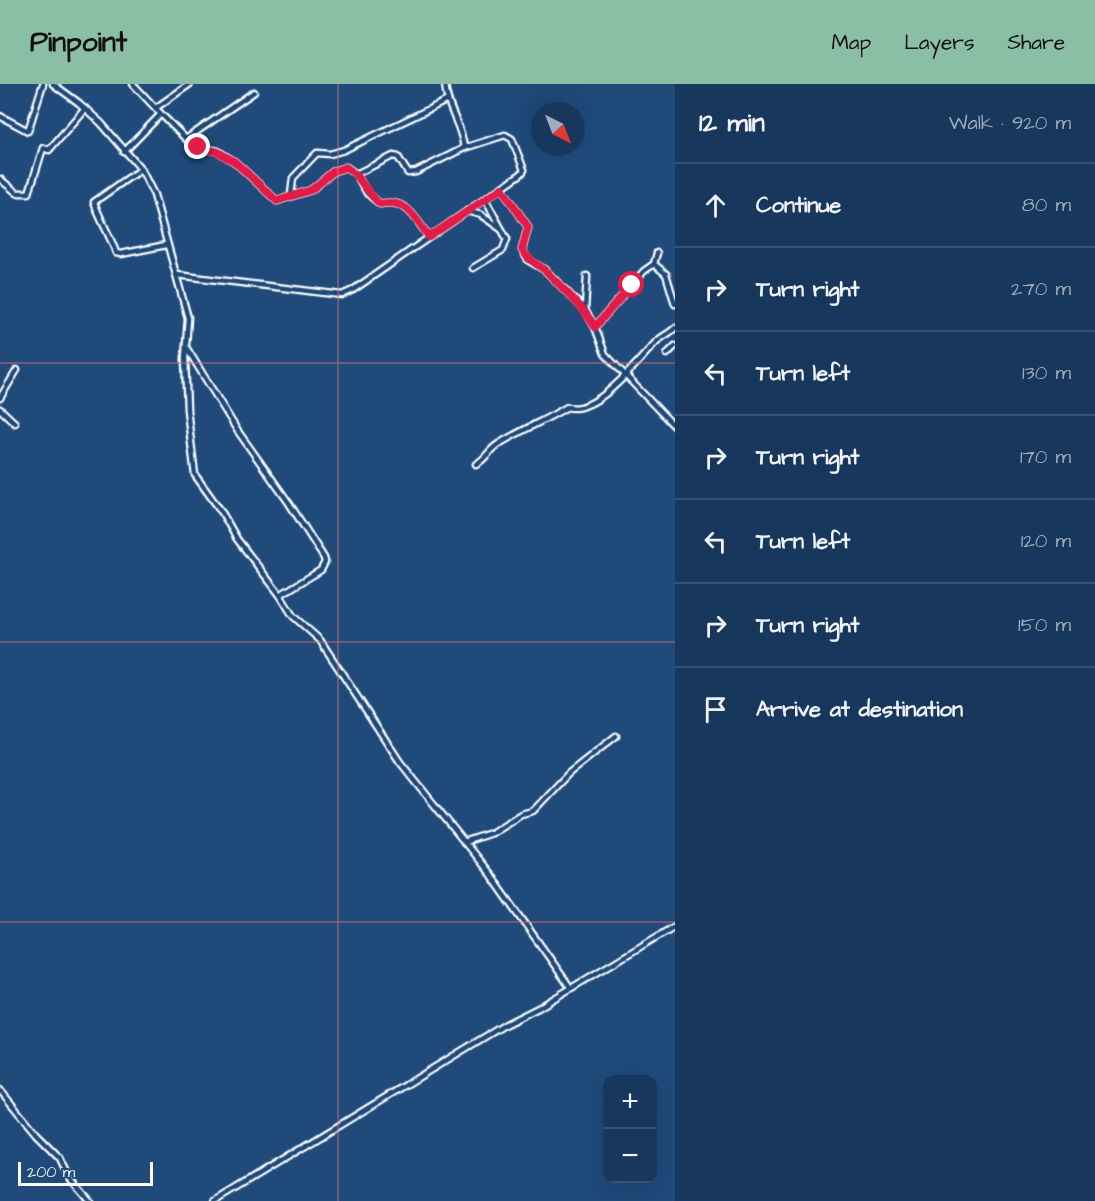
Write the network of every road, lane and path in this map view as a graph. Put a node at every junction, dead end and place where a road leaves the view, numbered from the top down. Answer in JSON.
{"nodes":[{"id":1,"x":43,"y":84,"type":"edge"},
{"id":2,"x":53,"y":84,"type":"edge"},
{"id":3,"x":133,"y":84,"type":"edge"},
{"id":4,"x":190,"y":84,"type":"edge"},
{"id":5,"x":445,"y":84,"type":"edge"},
{"id":6,"x":254,"y":92,"type":"dead end"},
{"id":7,"x":446,"y":101,"type":"junction"},
{"id":8,"x":157,"y":107,"type":"junction"},
{"id":9,"x":85,"y":108,"type":"junction"},
{"id":10,"x":161,"y":114,"type":"junction"},
{"id":11,"x":0,"y":116,"type":"edge"},
{"id":12,"x":186,"y":139,"type":"junction"},
{"id":13,"x":464,"y":148,"type":"junction"},
{"id":14,"x":124,"y":152,"type":"junction"},
{"id":15,"x":141,"y":169,"type":"junction"},
{"id":16,"x":356,"y":174,"type":"junction"},
{"id":17,"x":0,"y":179,"type":"edge"},
{"id":18,"x":502,"y":188,"type":"junction"},
{"id":19,"x":291,"y":195,"type":"junction"},
{"id":20,"x":485,"y":199,"type":"junction"},
{"id":21,"x":467,"y":211,"type":"junction"},
{"id":22,"x":503,"y":230,"type":"junction"},
{"id":23,"x":429,"y":237,"type":"junction"},
{"id":24,"x":166,"y":244,"type":"junction"},
{"id":25,"x":657,"y":253,"type":"dead end"},
{"id":26,"x":654,"y":264,"type":"junction"},
{"id":27,"x":473,"y":268,"type":"dead end"},
{"id":28,"x":177,"y":274,"type":"junction"},
{"id":29,"x":587,"y":276,"type":"dead end"},
{"id":30,"x":675,"y":304,"type":"edge"},
{"id":31,"x":585,"y":310,"type":"junction"},
{"id":32,"x":595,"y":327,"type":"junction"},
{"id":33,"x":675,"y":328,"type":"edge"},
{"id":34,"x":675,"y":346,"type":"edge"},
{"id":35,"x":186,"y":347,"type":"junction"},
{"id":36,"x":667,"y":354,"type":"dead end"},
{"id":37,"x":16,"y":370,"type":"dead end"},
{"id":38,"x":626,"y":376,"type":"junction"},
{"id":39,"x":0,"y":398,"type":"edge"},
{"id":40,"x":0,"y":409,"type":"edge"},
{"id":41,"x":15,"y":423,"type":"dead end"},
{"id":42,"x":675,"y":427,"type":"edge"},
{"id":43,"x":476,"y":464,"type":"dead end"},
{"id":44,"x":280,"y":595,"type":"junction"},
{"id":45,"x":616,"y":736,"type":"dead end"},
{"id":46,"x":464,"y":842,"type":"junction"},
{"id":47,"x":675,"y":926,"type":"edge"},
{"id":48,"x":570,"y":987,"type":"junction"},
{"id":49,"x":0,"y":1090,"type":"edge"},
{"id":50,"x":90,"y":1201,"type":"edge"},
{"id":51,"x":215,"y":1201,"type":"edge"}],
"edges":[{"from":1,"to":11,"type":"street"},
{"from":2,"to":9,"type":"street"},
{"from":3,"to":8,"type":"street"},
{"from":4,"to":8,"type":"street"},
{"from":5,"to":7,"type":"street"},
{"from":6,"to":12,"type":"street"},
{"from":7,"to":13,"type":"street"},
{"from":7,"to":19,"type":"street"},
{"from":8,"to":10,"type":"street"},
{"from":9,"to":14,"type":"street"},
{"from":9,"to":17,"type":"street"},
{"from":10,"to":12,"type":"street"},
{"from":10,"to":14,"type":"street"},
{"from":12,"to":19,"type":"street"},
{"from":13,"to":16,"type":"street"},
{"from":13,"to":18,"type":"street"},
{"from":14,"to":15,"type":"street"},
{"from":15,"to":24,"type":"street"},
{"from":15,"to":24,"type":"street"},
{"from":16,"to":19,"type":"street"},
{"from":16,"to":23,"type":"street"},
{"from":18,"to":20,"type":"street"},
{"from":18,"to":31,"type":"street"},
{"from":20,"to":21,"type":"street"},
{"from":20,"to":22,"type":"street"},
{"from":21,"to":22,"type":"street"},
{"from":21,"to":23,"type":"street"},
{"from":22,"to":27,"type":"street"},
{"from":23,"to":28,"type":"street"},
{"from":24,"to":28,"type":"street"},
{"from":25,"to":26,"type":"street"},
{"from":26,"to":30,"type":"street"},
{"from":26,"to":32,"type":"street"},
{"from":28,"to":35,"type":"street"},
{"from":29,"to":31,"type":"street"},
{"from":31,"to":32,"type":"street"},
{"from":32,"to":38,"type":"street"},
{"from":33,"to":38,"type":"street"},
{"from":34,"to":36,"type":"street"},
{"from":35,"to":44,"type":"street"},
{"from":35,"to":44,"type":"street"},
{"from":37,"to":39,"type":"street"},
{"from":38,"to":42,"type":"street"},
{"from":38,"to":43,"type":"street"},
{"from":40,"to":41,"type":"street"},
{"from":44,"to":46,"type":"street"},
{"from":45,"to":46,"type":"street"},
{"from":46,"to":48,"type":"street"},
{"from":47,"to":48,"type":"street"},
{"from":48,"to":51,"type":"street"},
{"from":49,"to":50,"type":"street"}]}
